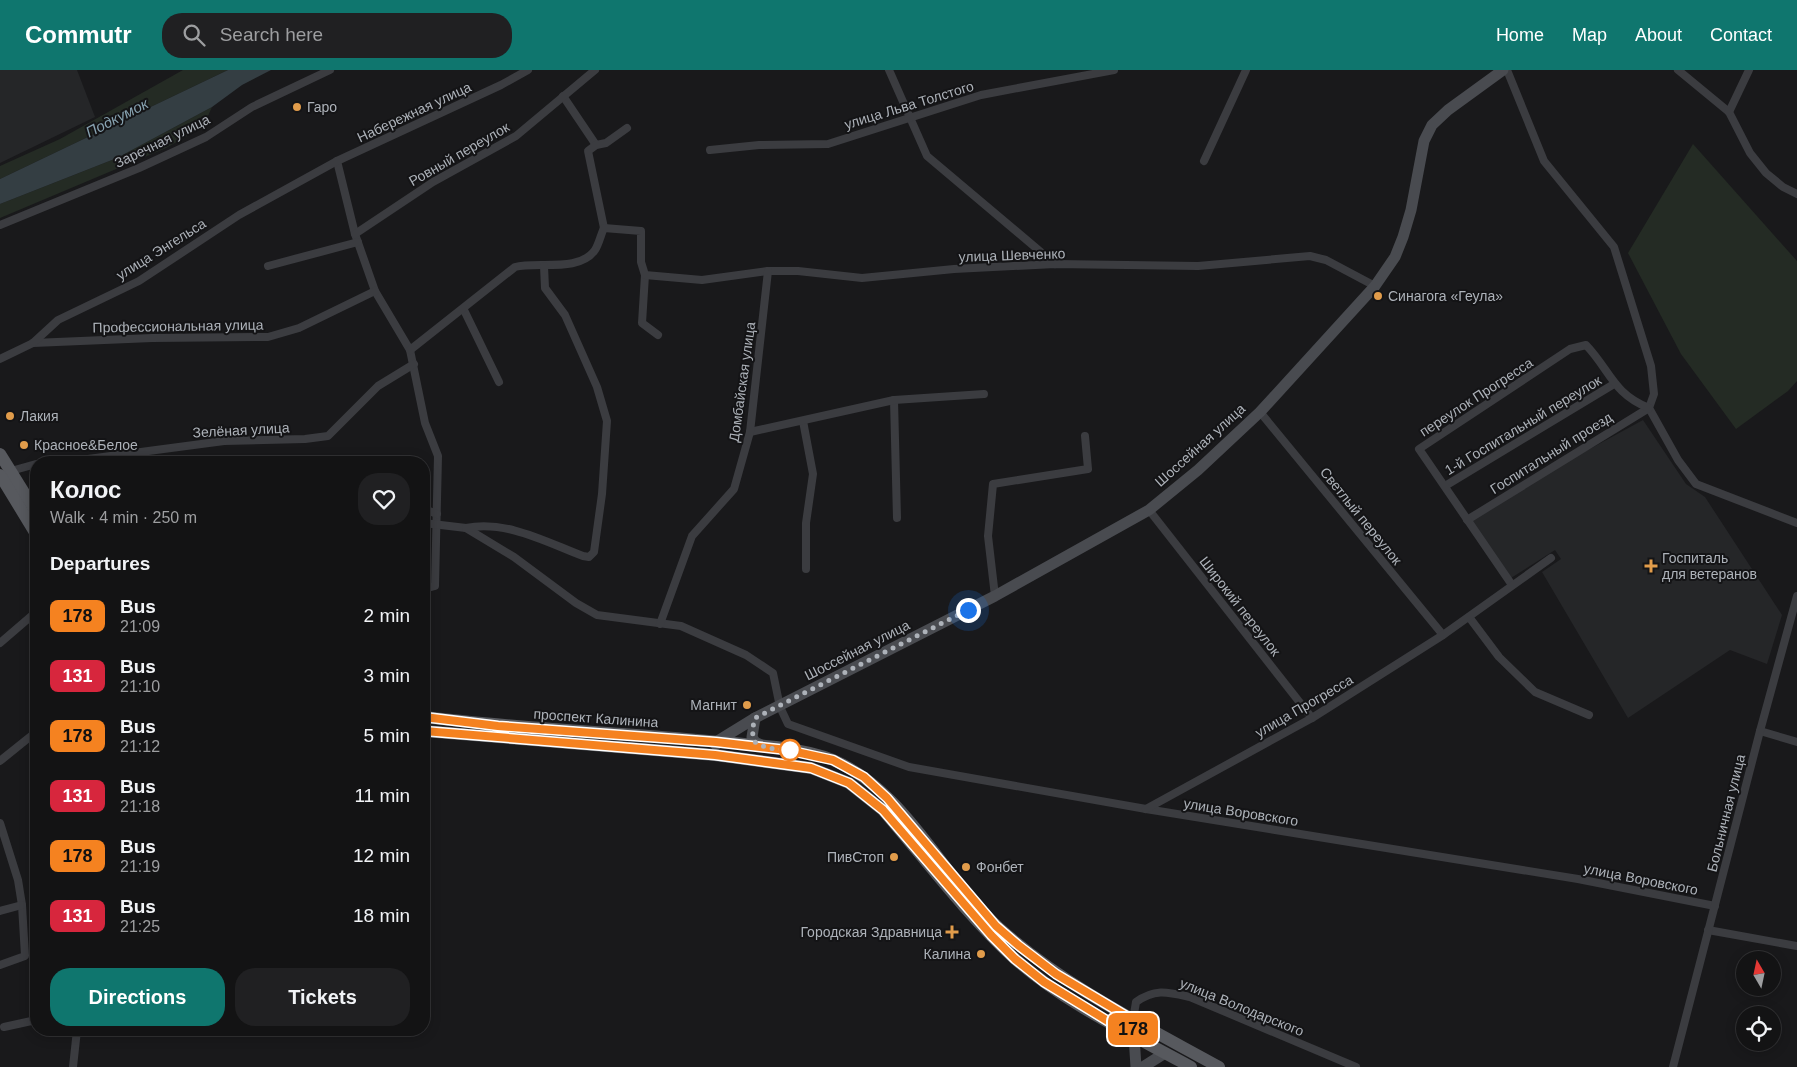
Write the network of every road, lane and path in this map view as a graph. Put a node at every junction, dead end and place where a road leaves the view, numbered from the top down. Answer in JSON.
{"nodes":[{"id":1,"x":330,"y":70,"type":"edge"},
{"id":2,"x":528,"y":70,"type":"edge"},
{"id":3,"x":595,"y":70,"type":"edge"},
{"id":4,"x":889,"y":70,"type":"edge"},
{"id":5,"x":1114,"y":70,"type":"edge"},
{"id":6,"x":1246,"y":70,"type":"edge"},
{"id":7,"x":1502,"y":70,"type":"edge"},
{"id":8,"x":1507,"y":70,"type":"edge"},
{"id":9,"x":1678,"y":70,"type":"edge"},
{"id":10,"x":1749,"y":70,"type":"edge"},
{"id":11,"x":563,"y":96,"type":"junction"},
{"id":12,"x":1730,"y":112,"type":"junction"},
{"id":13,"x":908,"y":117,"type":"junction"},
{"id":14,"x":627,"y":128,"type":"dead end"},
{"id":15,"x":596,"y":146,"type":"junction"},
{"id":16,"x":710,"y":150,"type":"dead end"},
{"id":17,"x":337,"y":161,"type":"junction"},
{"id":18,"x":1204,"y":161,"type":"dead end"},
{"id":19,"x":1797,"y":194,"type":"edge"},
{"id":20,"x":0,"y":226,"type":"edge"},
{"id":21,"x":604,"y":228,"type":"junction"},
{"id":22,"x":355,"y":234,"type":"junction"},
{"id":23,"x":358,"y":242,"type":"junction"},
{"id":24,"x":1055,"y":264,"type":"junction"},
{"id":25,"x":268,"y":266,"type":"dead end"},
{"id":26,"x":544,"y":266,"type":"junction"},
{"id":27,"x":768,"y":271,"type":"junction"},
{"id":28,"x":645,"y":275,"type":"junction"},
{"id":29,"x":1375,"y":286,"type":"junction"},
{"id":30,"x":376,"y":291,"type":"junction"},
{"id":31,"x":464,"y":310,"type":"junction"},
{"id":32,"x":658,"y":335,"type":"dead end"},
{"id":33,"x":33,"y":343,"type":"junction"},
{"id":34,"x":410,"y":350,"type":"junction"},
{"id":35,"x":0,"y":360,"type":"edge"},
{"id":36,"x":414,"y":364,"type":"junction"},
{"id":37,"x":499,"y":382,"type":"dead end"},
{"id":38,"x":1614,"y":384,"type":"junction"},
{"id":39,"x":984,"y":394,"type":"dead end"},
{"id":40,"x":894,"y":400,"type":"junction"},
{"id":41,"x":1649,"y":408,"type":"junction"},
{"id":42,"x":1260,"y":412,"type":"junction"},
{"id":43,"x":803,"y":422,"type":"junction"},
{"id":44,"x":750,"y":432,"type":"junction"},
{"id":45,"x":1085,"y":436,"type":"dead end"},
{"id":46,"x":0,"y":454,"type":"edge"},
{"id":47,"x":111,"y":456,"type":"edge"},
{"id":48,"x":30,"y":466,"type":"edge"},
{"id":49,"x":5,"y":473,"type":"edge"},
{"id":50,"x":1445,"y":486,"type":"junction"},
{"id":51,"x":30,"y":504,"type":"edge"},
{"id":52,"x":1149,"y":510,"type":"junction"},
{"id":53,"x":430,"y":511,"type":"edge"},
{"id":54,"x":437,"y":514,"type":"junction"},
{"id":55,"x":897,"y":518,"type":"dead end"},
{"id":56,"x":1467,"y":520,"type":"junction"},
{"id":57,"x":30,"y":522,"type":"edge"},
{"id":58,"x":430,"y":523,"type":"edge"},
{"id":59,"x":437,"y":523,"type":"junction"},
{"id":60,"x":1797,"y":523,"type":"edge"},
{"id":61,"x":466,"y":528,"type":"junction"},
{"id":62,"x":1551,"y":558,"type":"dead end"},
{"id":63,"x":806,"y":569,"type":"dead end"},
{"id":64,"x":1512,"y":585,"type":"junction"},
{"id":65,"x":430,"y":588,"type":"edge"},
{"id":66,"x":995,"y":596,"type":"junction"},
{"id":67,"x":1797,"y":596,"type":"edge"},
{"id":68,"x":30,"y":617,"type":"edge"},
{"id":69,"x":1469,"y":617,"type":"junction"},
{"id":70,"x":660,"y":624,"type":"junction"},
{"id":71,"x":1443,"y":636,"type":"junction"},
{"id":72,"x":0,"y":643,"type":"edge"},
{"id":73,"x":780,"y":707,"type":"junction"},
{"id":74,"x":1589,"y":715,"type":"dead end"},
{"id":75,"x":430,"y":718,"type":"edge"},
{"id":76,"x":755,"y":718,"type":"junction"},
{"id":77,"x":1312,"y":718,"type":"junction"},
{"id":78,"x":430,"y":731,"type":"edge"},
{"id":79,"x":1760,"y":731,"type":"junction"},
{"id":80,"x":30,"y":737,"type":"edge"},
{"id":81,"x":716,"y":742,"type":"junction"},
{"id":82,"x":1797,"y":742,"type":"edge"},
{"id":83,"x":767,"y":748,"type":"junction"},
{"id":84,"x":715,"y":755,"type":"junction"},
{"id":85,"x":0,"y":761,"type":"edge"},
{"id":86,"x":1146,"y":809,"type":"junction"},
{"id":87,"x":0,"y":823,"type":"edge"},
{"id":88,"x":22,"y":905,"type":"junction"},
{"id":89,"x":1715,"y":906,"type":"junction"},
{"id":90,"x":0,"y":911,"type":"edge"},
{"id":91,"x":1708,"y":930,"type":"junction"},
{"id":92,"x":1797,"y":946,"type":"edge"},
{"id":93,"x":0,"y":965,"type":"edge"},
{"id":94,"x":1133,"y":1020,"type":"junction"},
{"id":95,"x":30,"y":1021,"type":"edge"},
{"id":96,"x":4,"y":1027,"type":"dead end"},
{"id":97,"x":76,"y":1036,"type":"edge"},
{"id":98,"x":1134,"y":1037,"type":"junction"},
{"id":99,"x":1165,"y":1053,"type":"junction"},
{"id":100,"x":73,"y":1067,"type":"edge"},
{"id":101,"x":1136,"y":1067,"type":"edge"},
{"id":102,"x":1143,"y":1067,"type":"edge"},
{"id":103,"x":1192,"y":1067,"type":"edge"},
{"id":104,"x":1219,"y":1067,"type":"edge"},
{"id":105,"x":1356,"y":1067,"type":"edge"},
{"id":106,"x":1673,"y":1067,"type":"edge"}],
"edges":[{"from":1,"to":20,"type":"street","name":"Заречная улица"},
{"from":2,"to":17,"type":"street","name":"Набережная улица"},
{"from":3,"to":11,"type":"street","name":"Ровный переулок"},
{"from":4,"to":13,"type":"street"},
{"from":5,"to":13,"type":"street","name":"улица Льва Толстого"},
{"from":6,"to":18,"type":"street"},
{"from":7,"to":29,"type":"main road","name":"Шоссейная улица"},
{"from":8,"to":41,"type":"street"},
{"from":9,"to":12,"type":"street"},
{"from":10,"to":12,"type":"street"},
{"from":11,"to":15,"type":"street"},
{"from":11,"to":22,"type":"street","name":"Ровный переулок"},
{"from":12,"to":19,"type":"street"},
{"from":13,"to":16,"type":"street","name":"улица Льва Толстого"},
{"from":13,"to":24,"type":"street"},
{"from":14,"to":15,"type":"street"},
{"from":15,"to":21,"type":"street"},
{"from":17,"to":22,"type":"street"},
{"from":17,"to":33,"type":"street","name":"улица Энгельса"},
{"from":21,"to":26,"type":"street"},
{"from":21,"to":28,"type":"street"},
{"from":22,"to":23,"type":"street"},
{"from":23,"to":25,"type":"street"},
{"from":23,"to":30,"type":"street"},
{"from":24,"to":27,"type":"street","name":"улица Шевченко"},
{"from":24,"to":29,"type":"street","name":"улица Шевченко"},
{"from":26,"to":31,"type":"street"},
{"from":26,"to":61,"type":"street"},
{"from":27,"to":28,"type":"street","name":"улица Шевченко"},
{"from":27,"to":44,"type":"street","name":"Домбайская улица"},
{"from":28,"to":32,"type":"street"},
{"from":29,"to":42,"type":"main road","name":"Шоссейная улица"},
{"from":30,"to":33,"type":"street","name":"Профессиональная улица"},
{"from":30,"to":34,"type":"street"},
{"from":31,"to":34,"type":"street"},
{"from":31,"to":37,"type":"street"},
{"from":33,"to":35,"type":"street","name":"улица Энгельса"},
{"from":34,"to":36,"type":"street"},
{"from":36,"to":47,"type":"street","name":"Зелёная улица"},
{"from":36,"to":54,"type":"street"},
{"from":38,"to":41,"type":"street"},
{"from":38,"to":50,"type":"street","name":"1-й Госпитальный переулок"},
{"from":38,"to":50,"type":"street","name":"переулок Прогресса"},
{"from":39,"to":40,"type":"street"},
{"from":40,"to":43,"type":"street"},
{"from":40,"to":55,"type":"street"},
{"from":41,"to":56,"type":"street","name":"Госпитальный проезд"},
{"from":41,"to":60,"type":"street"},
{"from":42,"to":52,"type":"main road","name":"Шоссейная улица"},
{"from":42,"to":71,"type":"street","name":"Светлый переулок"},
{"from":43,"to":44,"type":"street"},
{"from":43,"to":63,"type":"street"},
{"from":44,"to":70,"type":"street","name":"Домбайская улица"},
{"from":45,"to":66,"type":"street"},
{"from":46,"to":49,"type":"main road"},
{"from":48,"to":49,"type":"street"},
{"from":49,"to":51,"type":"main road"},
{"from":49,"to":57,"type":"main road"},
{"from":50,"to":56,"type":"street","name":"переулок Прогресса"},
{"from":52,"to":66,"type":"main road","name":"Шоссейная улица"},
{"from":52,"to":77,"type":"street","name":"Широкий переулок"},
{"from":53,"to":54,"type":"street"},
{"from":54,"to":59,"type":"street"},
{"from":56,"to":64,"type":"street","name":"переулок Прогресса"},
{"from":58,"to":59,"type":"street"},
{"from":59,"to":61,"type":"street"},
{"from":59,"to":65,"type":"street"},
{"from":61,"to":70,"type":"street"},
{"from":62,"to":64,"type":"street","name":"улица Прогресса"},
{"from":64,"to":69,"type":"street","name":"улица Прогресса"},
{"from":66,"to":73,"type":"main road","name":"Шоссейная улица"},
{"from":67,"to":79,"type":"street","name":"Больничная улица"},
{"from":68,"to":72,"type":"street"},
{"from":69,"to":71,"type":"street","name":"улица Прогресса"},
{"from":69,"to":74,"type":"street"},
{"from":70,"to":73,"type":"street"},
{"from":71,"to":77,"type":"street","name":"улица Прогресса"},
{"from":73,"to":76,"type":"main road","name":"Шоссейная улица"},
{"from":73,"to":86,"type":"street","name":"улица Воровского"},
{"from":75,"to":81,"type":"main road","name":"проспект Калинина"},
{"from":76,"to":81,"type":"main road","name":"Шоссейная улица"},
{"from":76,"to":83,"type":"main road"},
{"from":77,"to":86,"type":"street","name":"улица Прогресса"},
{"from":78,"to":84,"type":"main road","name":"проспект Калинина"},
{"from":79,"to":82,"type":"street"},
{"from":79,"to":89,"type":"street","name":"Больничная улица"},
{"from":80,"to":85,"type":"street"},
{"from":81,"to":83,"type":"main road","name":"проспект Калинина"},
{"from":81,"to":84,"type":"main road"},
{"from":83,"to":94,"type":"main road","name":"проспект Калинина"},
{"from":84,"to":98,"type":"main road","name":"проспект Калинина"},
{"from":86,"to":89,"type":"street","name":"улица Воровского"},
{"from":87,"to":88,"type":"street"},
{"from":88,"to":90,"type":"street"},
{"from":88,"to":93,"type":"street"},
{"from":89,"to":91,"type":"street","name":"Больничная улица"},
{"from":91,"to":92,"type":"street"},
{"from":91,"to":106,"type":"street","name":"Больничная улица"},
{"from":94,"to":98,"type":"main road"},
{"from":94,"to":104,"type":"main road","name":"проспект Калинина"},
{"from":94,"to":105,"type":"street","name":"улица Володарского"},
{"from":95,"to":96,"type":"street"},
{"from":97,"to":100,"type":"street"},
{"from":98,"to":99,"type":"main road","name":"проспект Калинина"},
{"from":98,"to":101,"type":"main road"},
{"from":99,"to":102,"type":"main road"},
{"from":99,"to":103,"type":"main road","name":"проспект Калинина"}]}
